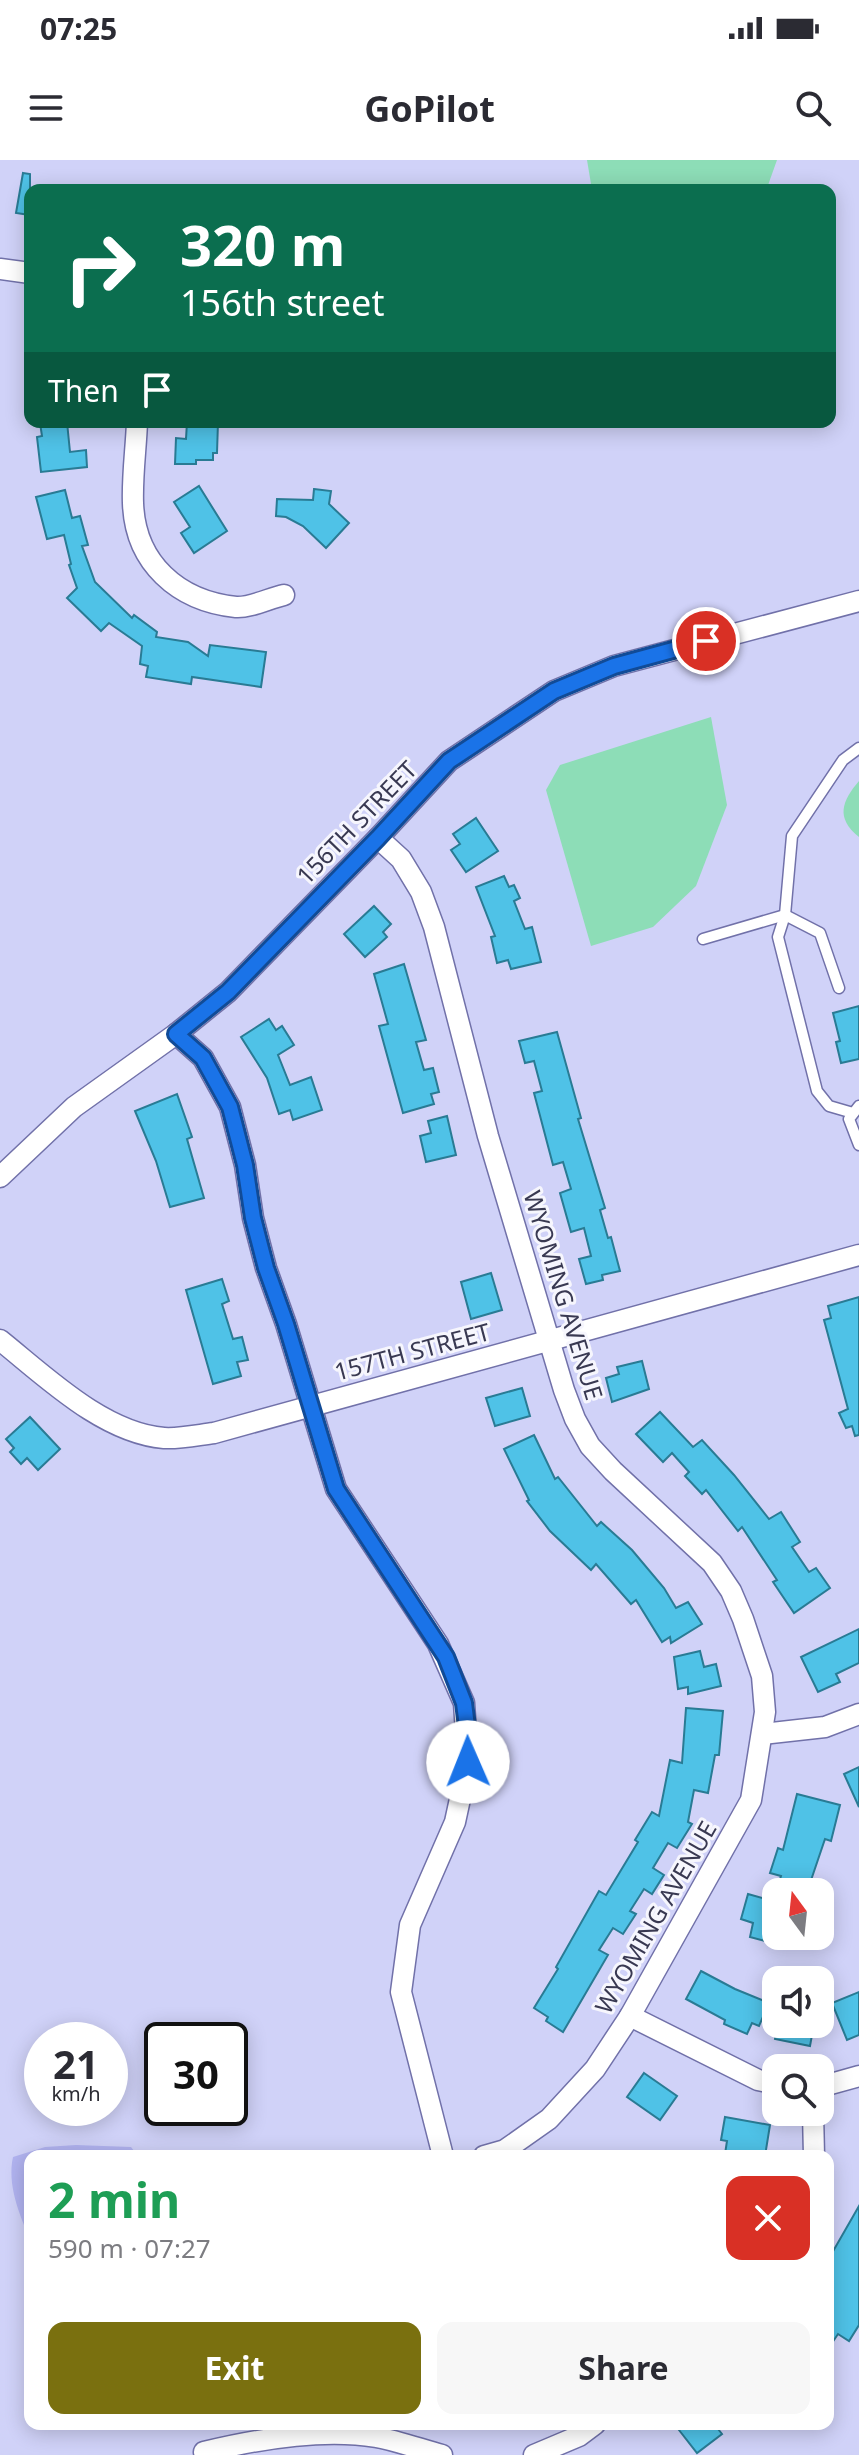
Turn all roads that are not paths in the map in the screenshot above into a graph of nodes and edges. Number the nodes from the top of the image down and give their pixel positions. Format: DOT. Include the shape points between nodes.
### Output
graph roads {
  1 [pos="0,269"];
  2 [pos="24,272"];
  3 [pos="137,428"];
  4 [pos="284,595"];
  5 [pos="859,601"];
  6 [pos="859,748"];
  7 [pos="378,838"];
  8 [pos="785,915"];
  9 [pos="703,939"];
  10 [pos="839,988"];
  11 [pos="176,1034"];
  12 [pos="856,1110"];
  13 [pos="859,1145"];
  14 [pos="0,1177"];
  15 [pos="859,1255"];
  16 [pos="0,1340"];
  17 [pos="550,1341"];
  18 [pos="309,1405"];
  19 [pos="859,1714"];
  20 [pos="762,1734"];
  21 [pos="630,2016"];
  22 [pos="859,2076"];
  23 [pos="762,2081"];
  24 [pos="834,2083"];
  25 [pos="813,2126"];
  26 [pos="441,2150"];
  27 [pos="505,2150"];
  28 [pos="814,2150"];
  29 [pos="376,2430"];
  30 [pos="587,2430"];
  31 [pos="204,2452"];
  32 [pos="442,2455"];
  33 [pos="534,2455"];
  1 -- 2 [label="street"];
  3 -- 4 [label="street" via="133,504 140,542 160,574 186,594 238,607"];
  5 -- 7 [label="street, 156TH STREET" via="614,666 554,691 449,761"];
  6 -- 8 [label="lane" via="843,760 792,836"];
  7 -- 11 [label="street, 156TH STREET" via="228,992"];
  7 -- 17 [label="street, WYOMING AVENUE" via="401,859 434,927 488,1136"];
  8 -- 9 [label="lane"];
  8 -- 10 [label="lane" via="820,933"];
  8 -- 12 [label="lane" via="778,945 817,1091 829,1106"];
  11 -- 14 [label="street, 156TH STREET" via="74,1107"];
  11 -- 18 [label="street" via="203,1058 230,1107 266,1268"];
  12 -- 13 [label="lane" via="849,1119"];
  15 -- 17 [label="street, 157TH STREET"];
  16 -- 18 [label="street, 157TH STREET" via="86,1409 163,1438 214,1433"];
  17 -- 18 [label="street, 157TH STREET"];
  17 -- 20 [label="street, WYOMING AVENUE" via="575,1419 590,1446 712,1563 731,1591 762,1676"];
  18 -- 26 [label="street" via="336,1489 446,1657 464,1703 468,1762 455,1822 410,1925 401,1992"];
  19 -- 20 [label="street" via="825,1727"];
  20 -- 21 [label="street, WYOMING AVENUE" via="751,1800"];
  21 -- 23 [label="street"];
  21 -- 27 [label="street, WYOMING AVENUE" via="595,2069 549,2119"];
  22 -- 24 [label="street"];
  25 -- 28 [label="street"];
  29 -- 31 [label="street" via="253,2440"];
  29 -- 32 [label="street"];
  30 -- 33 [label="street"];
}
